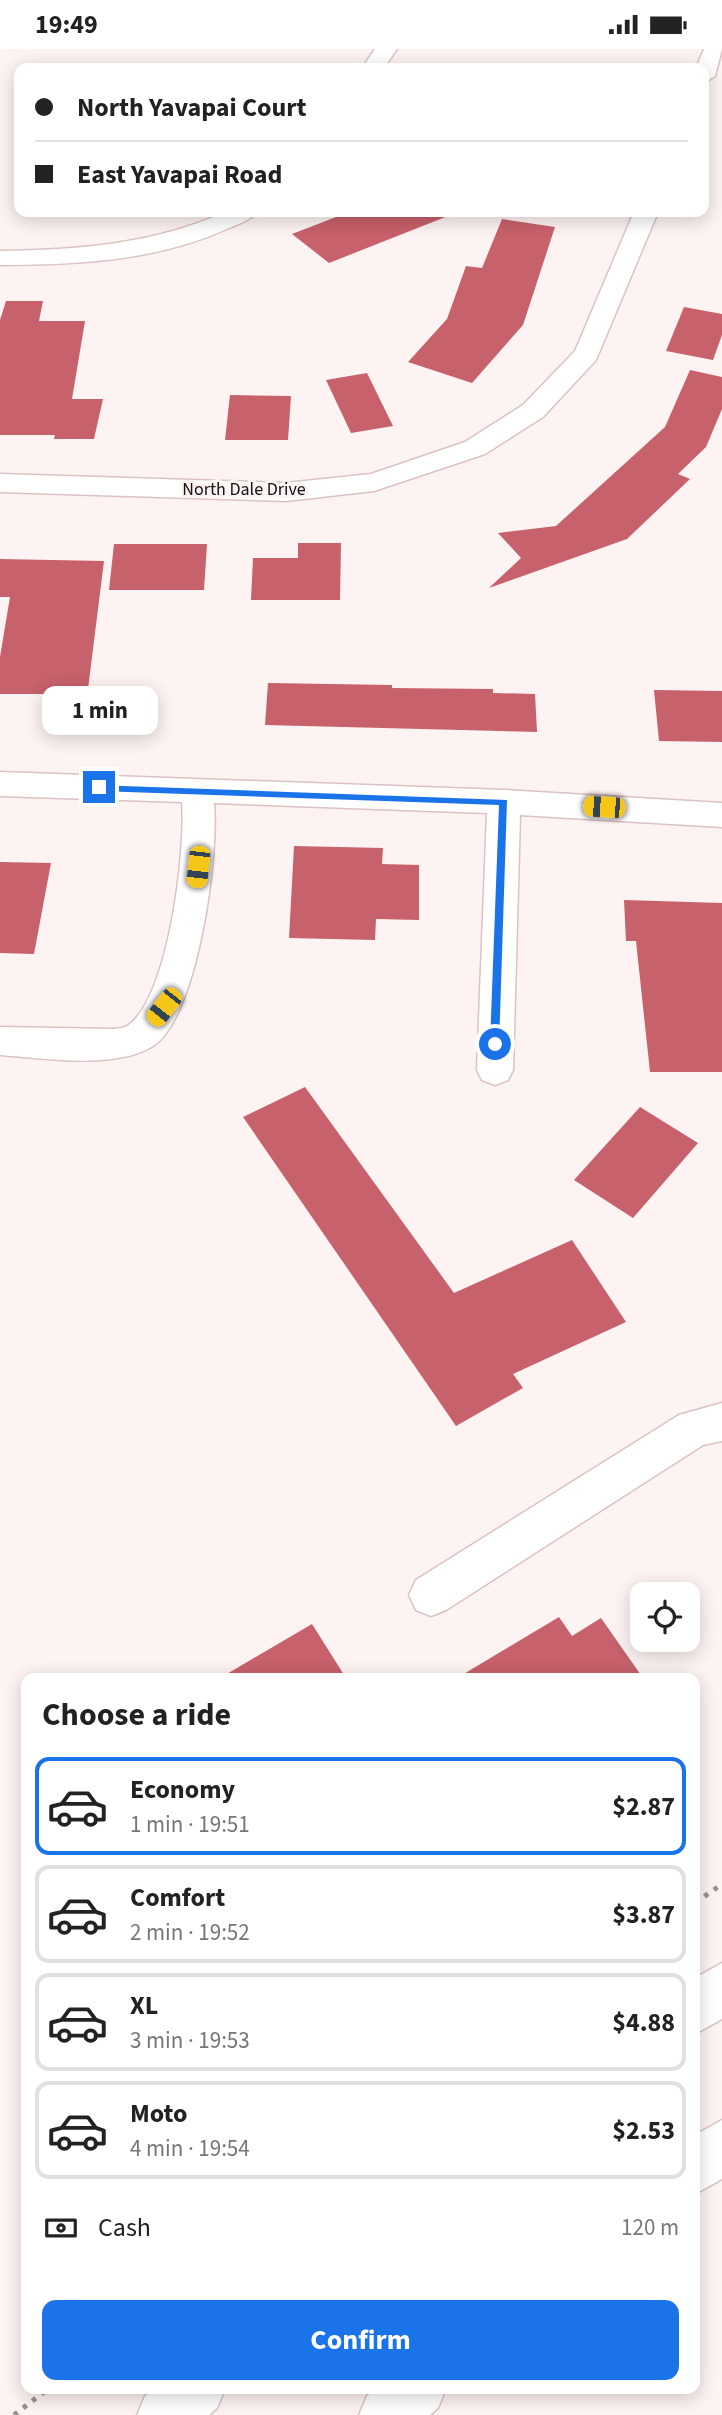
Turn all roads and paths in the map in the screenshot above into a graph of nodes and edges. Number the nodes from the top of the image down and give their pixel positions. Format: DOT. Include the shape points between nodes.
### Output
graph roads {
  1 [pos="234,217"];
  2 [pos="644,217"];
  3 [pos="0,258"];
  4 [pos="0,483"];
  5 [pos="0,783"];
  6 [pos="197,791"];
  7 [pos="504,802"];
  8 [pos="722,814"];
  9 [pos="0,1041"];
  10 [pos="495,1070"];
  11 [pos="722,1422"];
  12 [pos="430,1595"];
  13 [pos="722,1884"];
  14 [pos="700,1899"];
  15 [pos="722,1988"];
  16 [pos="700,2005"];
  17 [pos="722,2146"];
  18 [pos="700,2164"];
  19 [pos="41,2394"];
  20 [pos="191,2394"];
  21 [pos="413,2394"];
  22 [pos="14,2415"];
  23 [pos="164,2415"];
  24 [pos="386,2415"];
  1 -- 3 [label="street" via="211,229 137,249"];
  2 -- 4 [label="street, North Dale Drive" via="587,354 533,411 475,448 374,482 286,492"];
  5 -- 6 [label="street"];
  6 -- 7 [label="street"];
  6 -- 9 [label="street" via="200,843 195,890 164,1007 142,1035 102,1045"];
  7 -- 8 [label="street"];
  7 -- 10 [label="street"];
  11 -- 12 [label="street" via="694,1428"];
  13 -- 14 [label="path"];
  15 -- 16 [label="street"];
  17 -- 18 [label="street"];
  19 -- 22 [label="path"];
  20 -- 23 [label="street"];
  21 -- 24 [label="street"];
}
